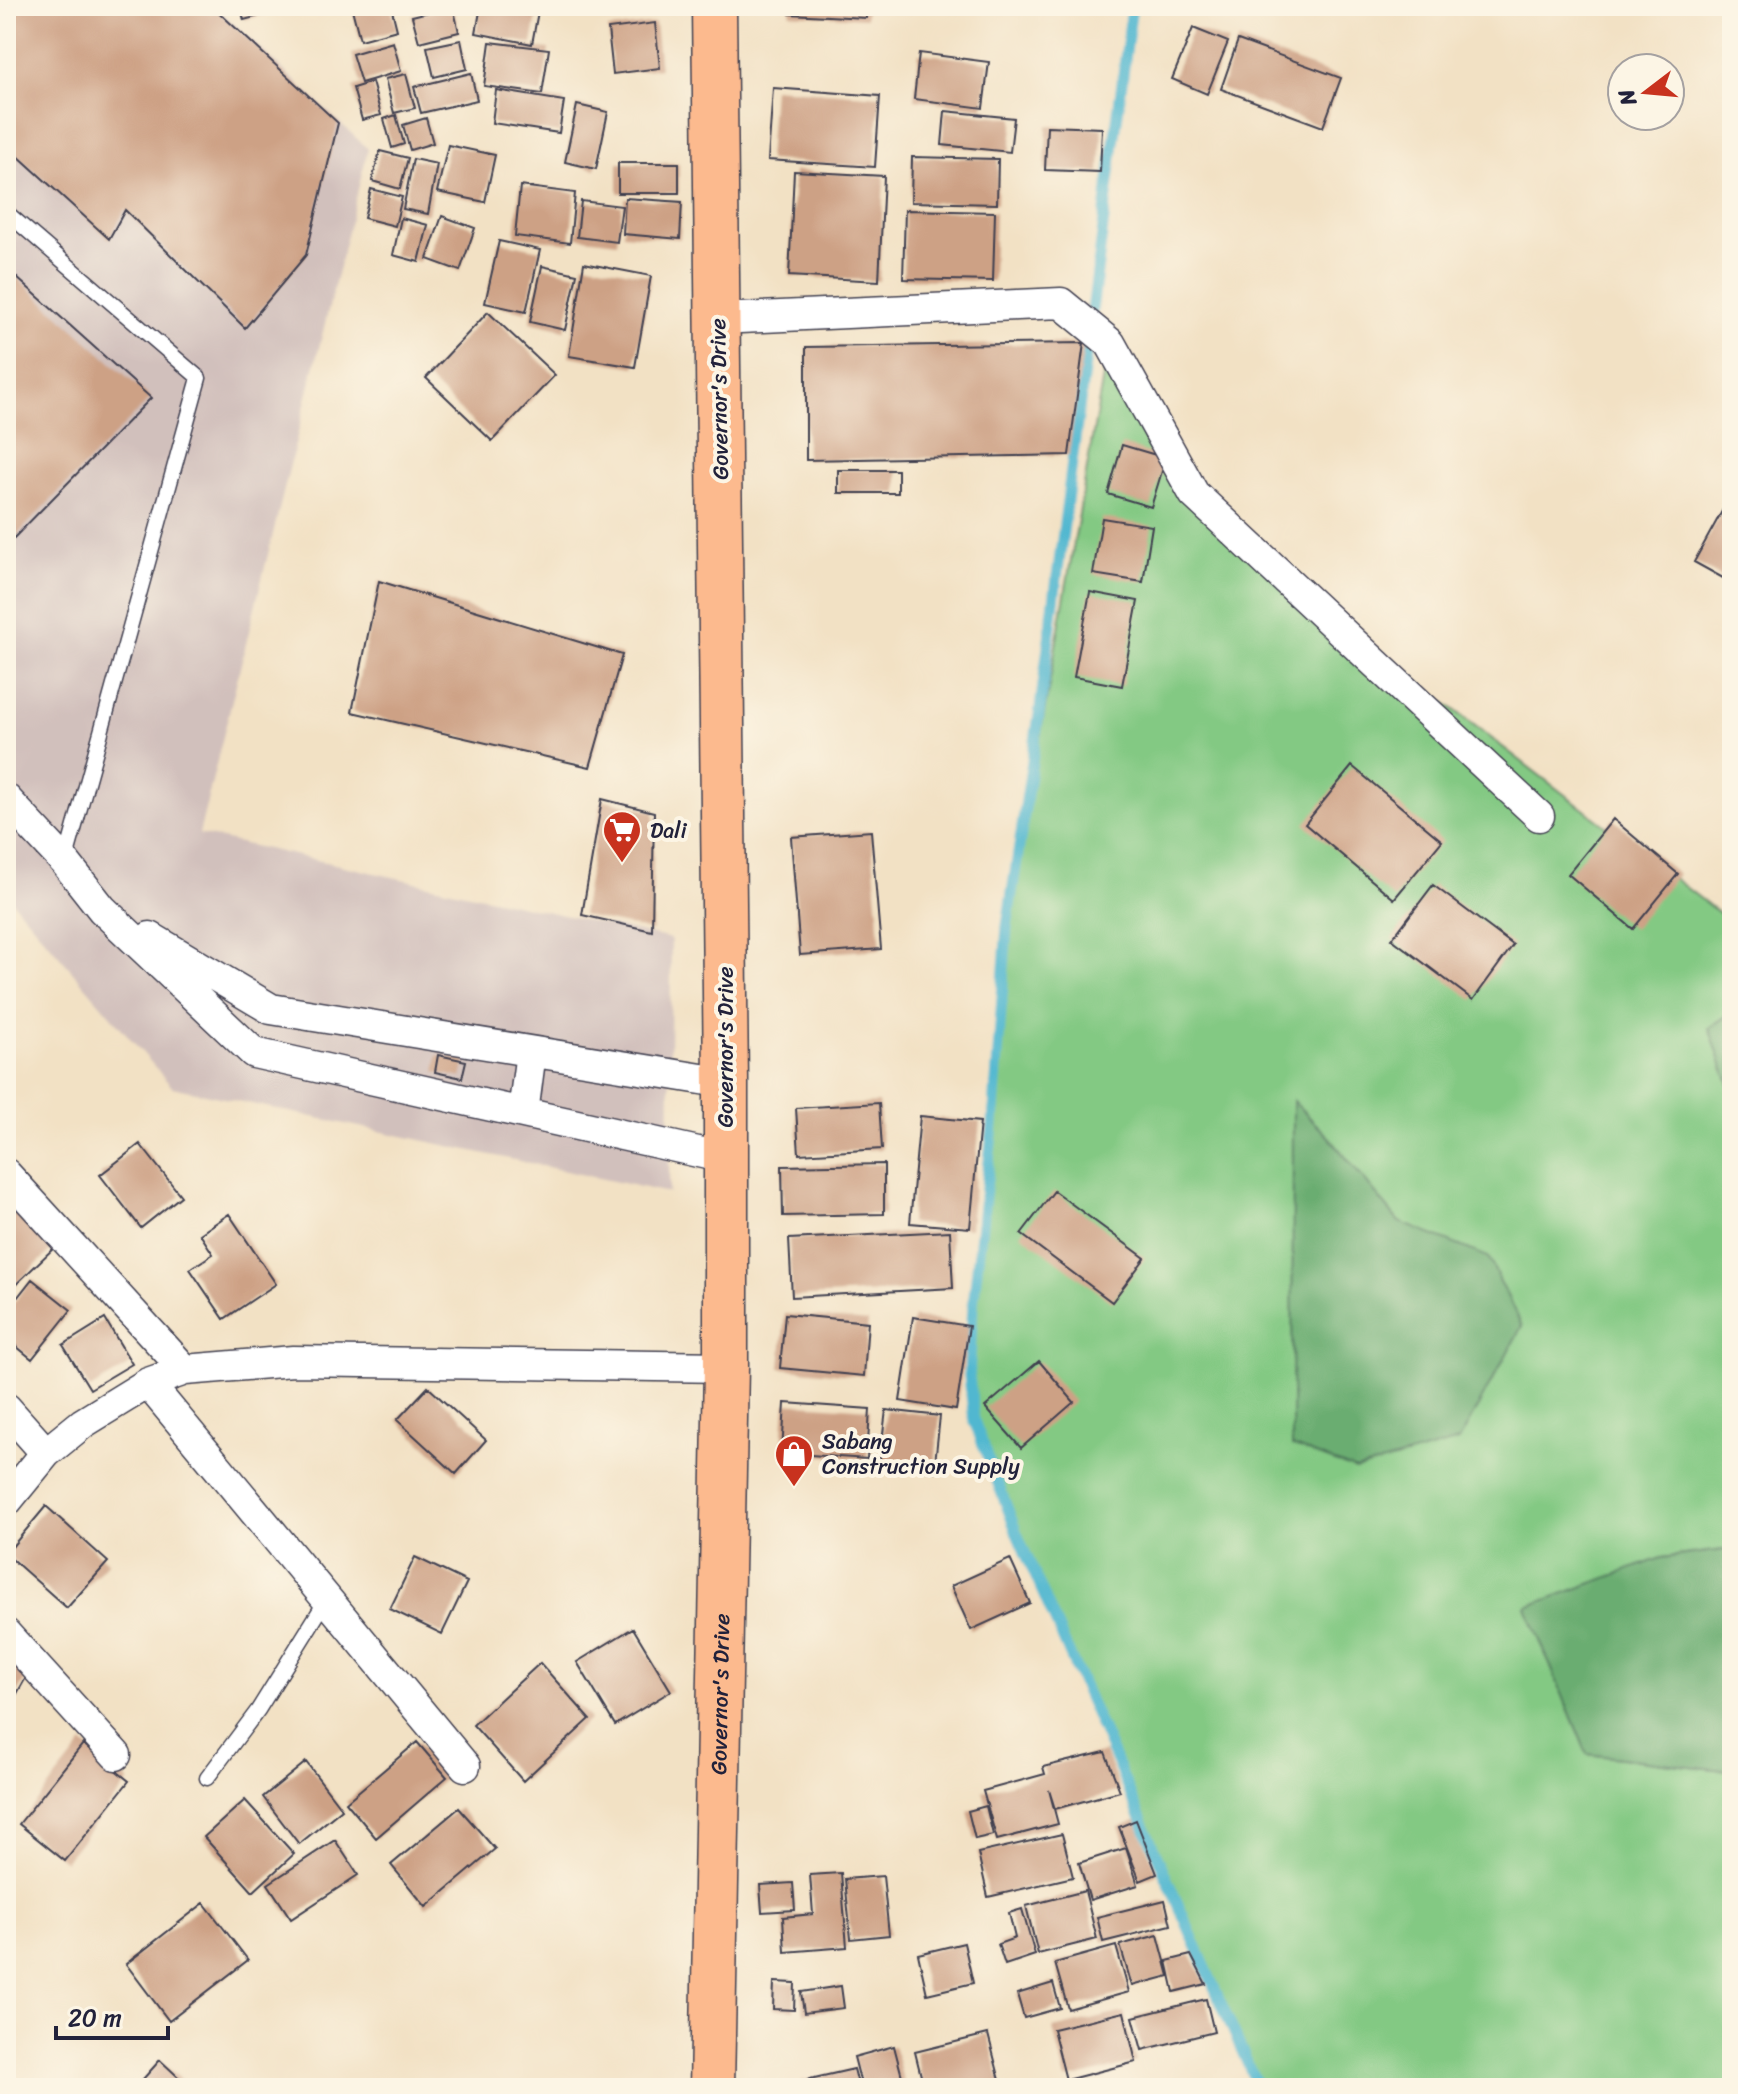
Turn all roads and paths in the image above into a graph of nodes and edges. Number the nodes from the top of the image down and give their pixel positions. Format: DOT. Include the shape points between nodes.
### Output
graph roads {
  1 [pos="714,6"];
  2 [pos="6,212"];
  3 [pos="718,319"];
  4 [pos="6,799"];
  5 [pos="1539,816"];
  6 [pos="65,862"];
  7 [pos="102,909"];
  8 [pos="531,1052"];
  9 [pos="726,1083"];
  10 [pos="523,1113"];
  11 [pos="725,1158"];
  12 [pos="6,1174"];
  13 [pos="726,1367"];
  14 [pos="185,1370"];
  15 [pos="148,1383"];
  16 [pos="6,1408"];
  17 [pos="46,1453"];
  18 [pos="6,1502"];
  19 [pos="327,1599"];
  20 [pos="6,1634"];
  21 [pos="116,1755"];
  22 [pos="465,1766"];
  23 [pos="207,1778"];
  24 [pos="712,2088"];
  1 -- 3 [label="main road, Governor's Drive"];
  2 -- 6 [label="lane" via="199,378"];
  3 -- 5 [label="street" via="1061,303 1110,343 1194,494"];
  3 -- 9 [label="main road, Governor's Drive"];
  4 -- 6 [label="street"];
  6 -- 7 [label="street"];
  7 -- 8 [label="street" via="271,1009"];
  7 -- 10 [label="street" via="254,1053"];
  8 -- 9 [label="street"];
  8 -- 10 [label="street"];
  9 -- 11 [label="main road, Governor's Drive"];
  10 -- 11 [label="street"];
  11 -- 13 [label="main road, Governor's Drive"];
  12 -- 14 [label="street"];
  13 -- 14 [label="street" via="293,1361"];
  13 -- 24 [label="main road, Governor's Drive"];
  14 -- 15 [label="street"];
  15 -- 17 [label="street"];
  15 -- 19 [label="street"];
  16 -- 17 [label="street"];
  17 -- 18 [label="street"];
  19 -- 22 [label="street"];
  19 -- 23 [label="lane" via="258,1710"];
  20 -- 21 [label="street"];
}
